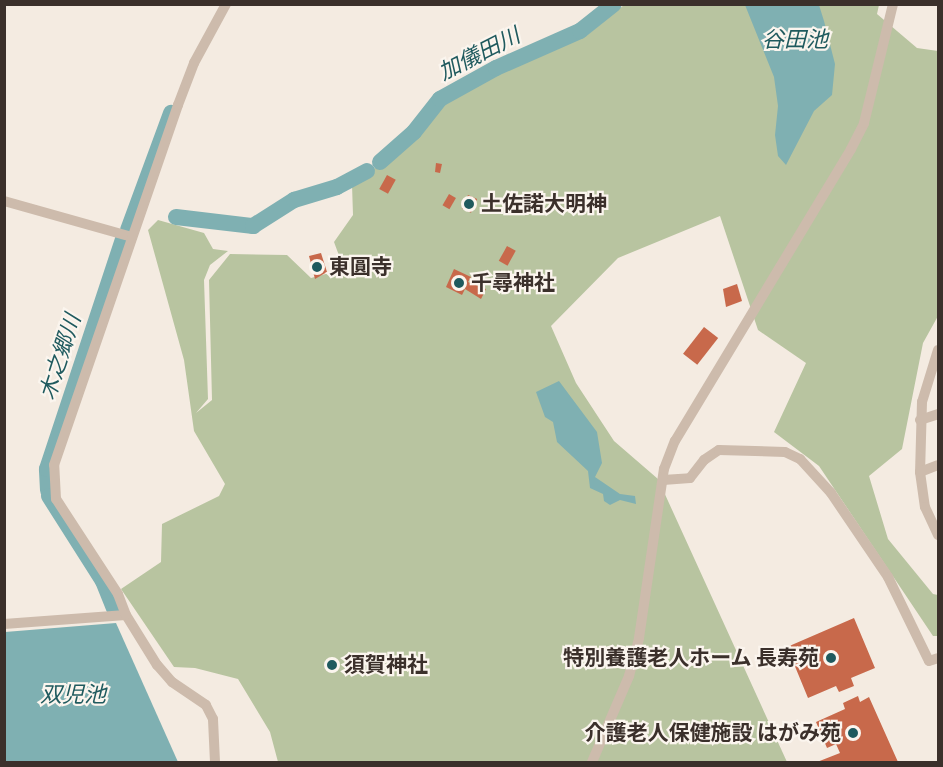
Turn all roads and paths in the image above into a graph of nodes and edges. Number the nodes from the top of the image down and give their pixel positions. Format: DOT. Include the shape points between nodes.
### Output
graph roads {
  1 [pos="226,4"];
  2 [pos="893,4"];
  3 [pos="4,201"];
  4 [pos="132,237"];
  5 [pos="939,350"];
  6 [pos="939,414"];
  7 [pos="920,420"];
  8 [pos="939,465"];
  9 [pos="920,472"];
  10 [pos="663,480"];
  11 [pos="934,516"];
  12 [pos="939,535"];
  13 [pos="126,615"];
  14 [pos="4,624"];
  15 [pos="939,658"];
  16 [pos="215,762"];
  17 [pos="592,762"];
  1 -- 4 [label="street" via="194,63"];
  2 -- 10 [label="street" via="864,123 686,420"];
  3 -- 4 [label="street"];
  4 -- 13 [label="street" via="54,465 56,499 118,594"];
  5 -- 7 [label="street"];
  6 -- 7 [label="street"];
  7 -- 9 [label="street"];
  8 -- 9 [label="street"];
  9 -- 11 [label="street"];
  10 -- 15 [label="street" via="690,478 704,460 719,450 784,452 800,459 831,493 888,577 929,662"];
  10 -- 17 [label="street" via="639,638 629,676"];
  11 -- 12 [label="street"];
  13 -- 14 [label="street"];
  13 -- 16 [label="street" via="172,682 206,705 213,719"];
}
